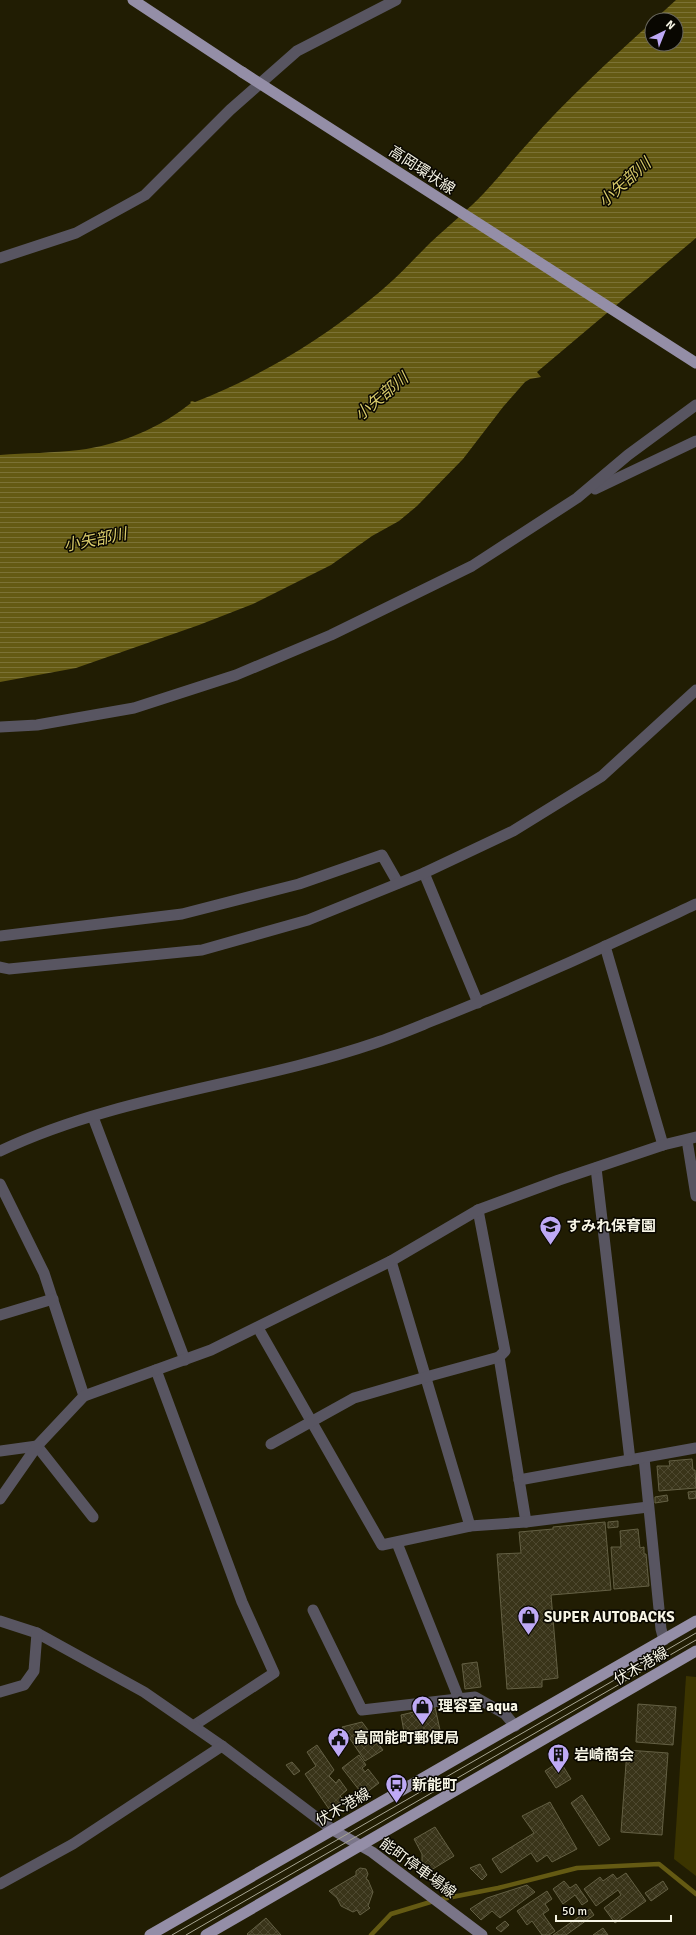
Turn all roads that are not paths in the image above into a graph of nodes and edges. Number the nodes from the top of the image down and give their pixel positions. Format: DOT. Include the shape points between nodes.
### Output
graph roads {
  1 [pos="133,0"];
  2 [pos="396,0"];
  3 [pos="0,258"];
  4 [pos="696,363"];
  5 [pos="696,404"];
  6 [pos="696,441"];
  7 [pos="577,498"];
  8 [pos="696,690"];
  9 [pos="0,726"];
  10 [pos="424,873"];
  11 [pos="398,883"];
  12 [pos="696,904"];
  13 [pos="0,936"];
  14 [pos="605,946"];
  15 [pos="0,967"];
  16 [pos="478,1003"];
  17 [pos="93,1117"];
  18 [pos="692,1138"];
  19 [pos="663,1146"];
  20 [pos="0,1151"];
  21 [pos="596,1168"];
  22 [pos="0,1184"];
  23 [pos="696,1196"];
  24 [pos="478,1210"];
  25 [pos="391,1262"];
  26 [pos="53,1299"];
  27 [pos="0,1315"];
  28 [pos="258,1328"];
  29 [pos="499,1358"];
  30 [pos="185,1360"];
  31 [pos="156,1370"];
  32 [pos="426,1376"];
  33 [pos="84,1396"];
  34 [pos="310,1421"];
  35 [pos="271,1444"];
  36 [pos="37,1446"];
  37 [pos="696,1448"];
  38 [pos="0,1451"];
  39 [pos="644,1458"];
  40 [pos="630,1460"];
  41 [pos="519,1480"];
  42 [pos="0,1500"];
  43 [pos="648,1507"];
  44 [pos="93,1517"];
  45 [pos="526,1522"];
  46 [pos="470,1526"];
  47 [pos="397,1543"];
  48 [pos="313,1610"];
  49 [pos="0,1620"];
  50 [pos="696,1621"];
  51 [pos="38,1633"];
  52 [pos="664,1640"];
  53 [pos="696,1651"];
  54 [pos="0,1692"];
  55 [pos="459,1699"];
  56 [pos="193,1726"];
  57 [pos="515,1726"];
  58 [pos="222,1746"];
  59 [pos="334,1830"];
  60 [pos="361,1846"];
  61 [pos="1,1880"];
  62 [pos="150,1935"];
  63 [pos="206,1935"];
  64 [pos="482,1935"];
  1 -- 4 [label="main road, 高岡環状線, bridge"];
  2 -- 3 [label="street" via="297,51 230,110 145,195 76,232"];
  5 -- 7 [label="street" via="628,455"];
  6 -- 7 [label="street"];
  7 -- 9 [label="street" via="472,566 331,635 236,675 134,708 37,725"];
  8 -- 10 [label="street" via="602,776 513,832"];
  10 -- 11 [label="street"];
  10 -- 16 [label="street"];
  11 -- 13 [label="street" via="382,855 299,884 182,914"];
  11 -- 15 [label="street" via="308,920 202,950 9,969"];
  12 -- 14 [label="street"];
  14 -- 16 [label="street"];
  14 -- 19 [label="street"];
  16 -- 17 [label="street" via="375,1043"];
  17 -- 20 [label="street" via="35,1134"];
  17 -- 30 [label="street"];
  18 -- 19 [label="street"];
  18 -- 23 [label="street"];
  19 -- 21 [label="street"];
  21 -- 24 [label="street"];
  21 -- 40 [label="street"];
  22 -- 26 [label="street" via="44,1273"];
  24 -- 25 [label="street"];
  24 -- 29 [label="street" via="505,1351"];
  25 -- 28 [label="street"];
  25 -- 32 [label="street"];
  26 -- 27 [label="street"];
  26 -- 33 [label="street"];
  28 -- 30 [label="street"];
  28 -- 34 [label="street"];
  29 -- 32 [label="street"];
  29 -- 41 [label="street"];
  30 -- 31 [label="street"];
  31 -- 33 [label="street"];
  31 -- 56 [label="street" via="242,1602 274,1673"];
  32 -- 34 [label="street" via="354,1398"];
  32 -- 46 [label="street"];
  33 -- 36 [label="street"];
  34 -- 35 [label="street"];
  34 -- 47 [label="street" via="382,1545"];
  36 -- 38 [label="street"];
  36 -- 42 [label="street"];
  36 -- 44 [label="street"];
  37 -- 39 [label="street"];
  39 -- 40 [label="street"];
  39 -- 43 [label="street"];
  40 -- 41 [label="street"];
  41 -- 45 [label="street"];
  43 -- 45 [label="street"];
  43 -- 52 [label="street"];
  45 -- 46 [label="street"];
  46 -- 47 [label="street"];
  47 -- 55 [label="street"];
  48 -- 55 [label="street" via="362,1710"];
  49 -- 51 [label="street"];
  50 -- 52 [label="main road, 伏木港線"];
  51 -- 54 [label="street" via="34,1672 24,1685"];
  51 -- 56 [label="street" via="144,1692"];
  52 -- 57 [label="main road, 伏木港線"];
  53 -- 60 [label="main road, 伏木港線"];
  55 -- 57 [label="street" via="475,1698 505,1714"];
  56 -- 58 [label="street"];
  57 -- 59 [label="main road, 伏木港線"];
  58 -- 59 [label="street"];
  58 -- 61 [label="street" via="73,1844"];
  59 -- 60 [label="main road, 能町停車場線"];
  59 -- 62 [label="main road, 伏木港線"];
  60 -- 63 [label="main road, 伏木港線"];
  60 -- 64 [label="main road, 能町停車場線"];
}
